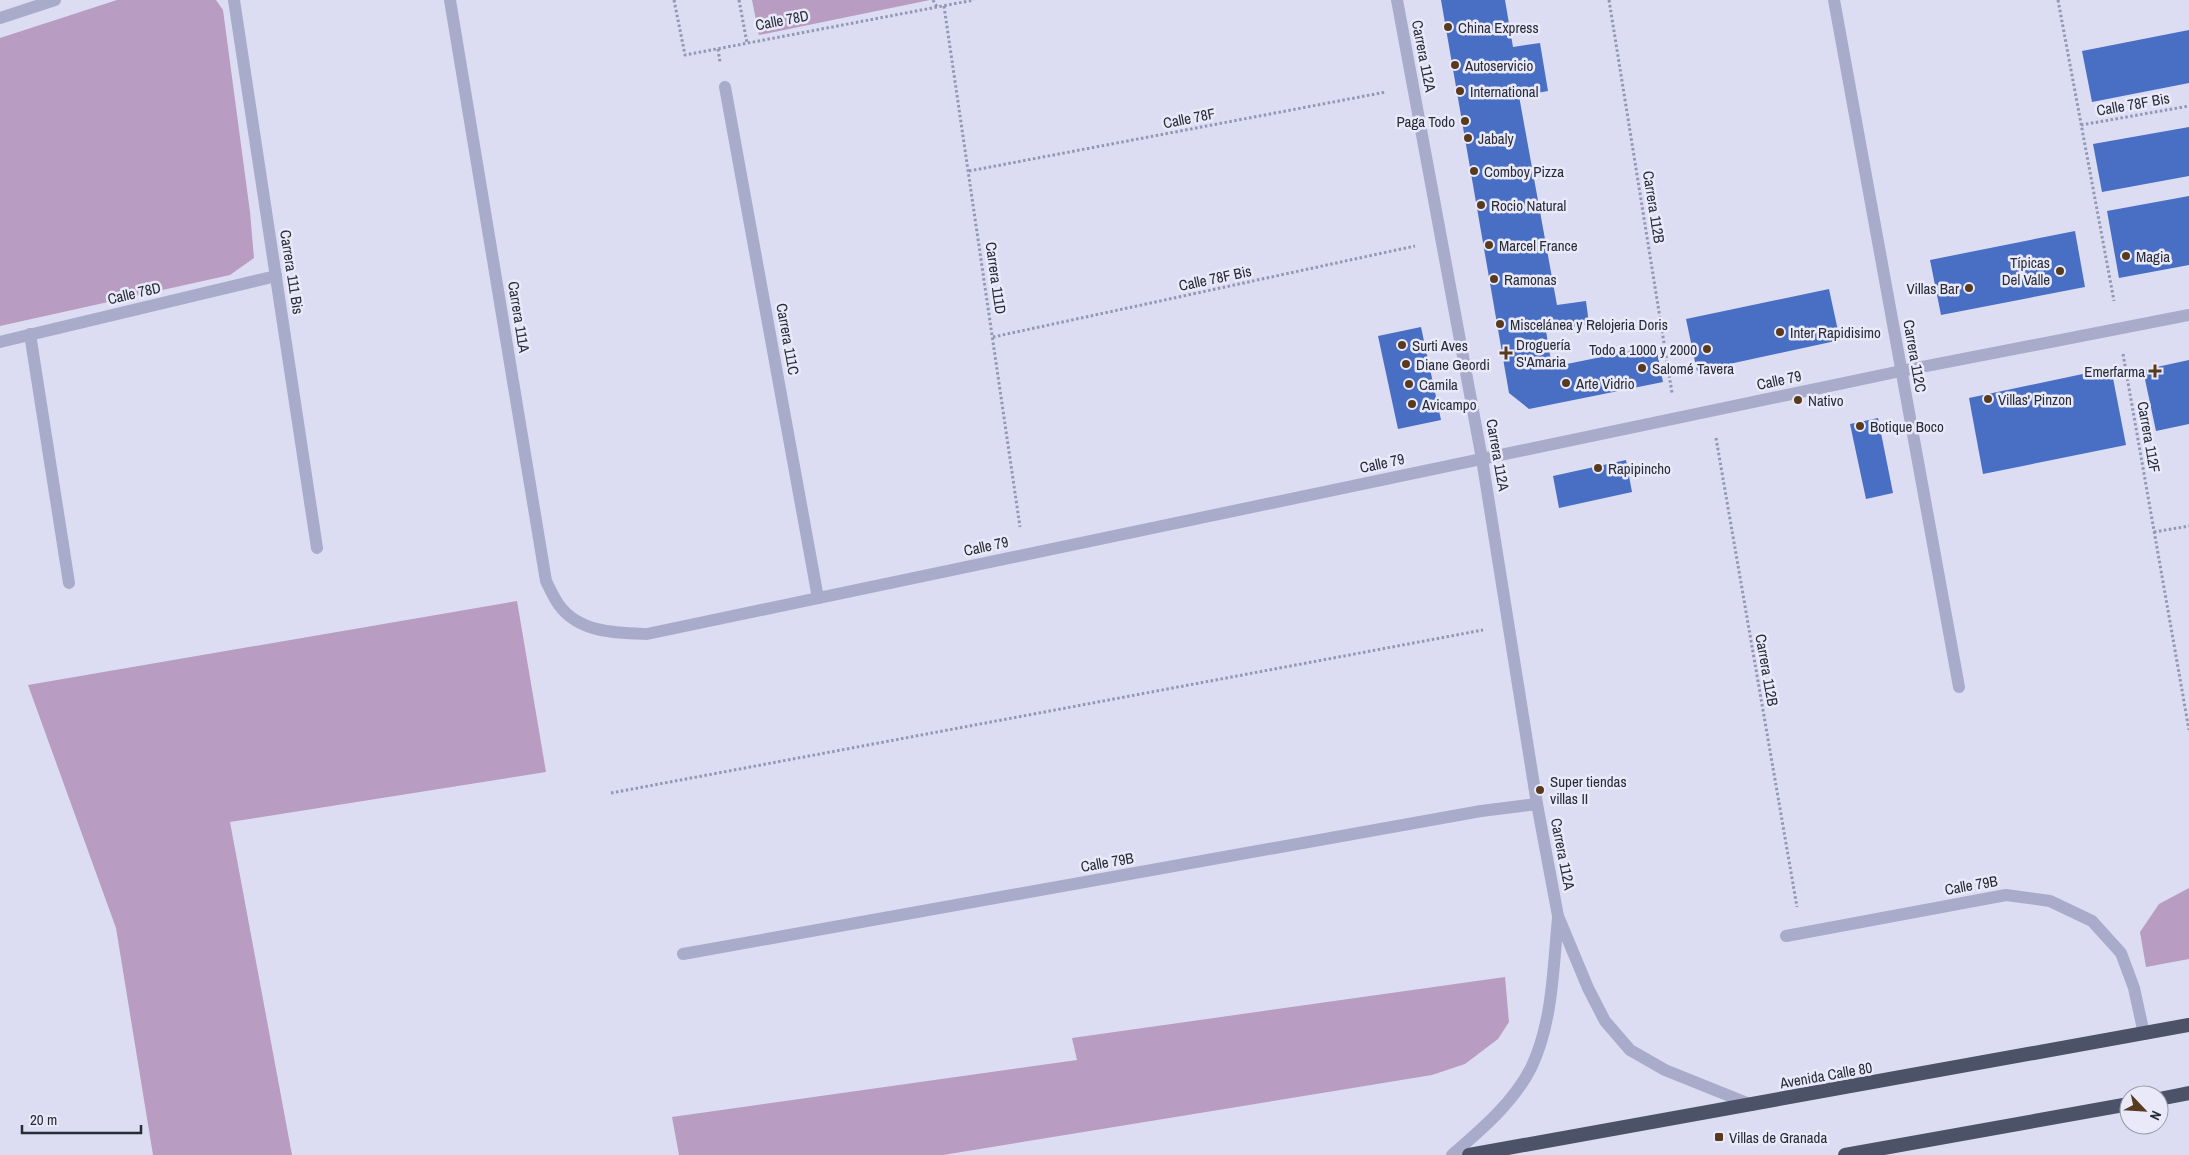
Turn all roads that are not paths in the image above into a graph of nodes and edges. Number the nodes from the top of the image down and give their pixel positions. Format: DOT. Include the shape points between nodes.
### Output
graph roads {
  1 [pos="55,0"];
  2 [pos="234,0"];
  3 [pos="450,0"];
  4 [pos="1397,0"];
  5 [pos="1834,0"];
  6 [pos="0,18"];
  7 [pos="725,87"];
  8 [pos="276,276"];
  9 [pos="2189,315"];
  10 [pos="30,334"];
  11 [pos="0,342"];
  12 [pos="1900,371"];
  13 [pos="1482,459"];
  14 [pos="317,548"];
  15 [pos="70,583"];
  16 [pos="818,598"];
  17 [pos="583,625"];
  18 [pos="1959,688"];
  19 [pos="1537,804"];
  20 [pos="1558,916"];
  21 [pos="1786,936"];
  22 [pos="683,954"];
  23 [pos="2189,1025"];
  24 [pos="2144,1034"];
  25 [pos="2189,1093"];
  26 [pos="2169,1097"];
  27 [pos="1752,1105"];
  28 [pos="2119,1106"];
  29 [pos="1452,1155"];
  30 [pos="1469,1155"];
  31 [pos="1845,1155"];
  1 -- 6 [label="street"];
  2 -- 8 [label="street, Carrera 111 Bis"];
  3 -- 17 [label="street, Carrera 111A" via="546,581 560,607"];
  4 -- 13 [label="street, Carrera 112A"];
  5 -- 12 [label="street, Carrera 112C"];
  7 -- 16 [label="street, Carrera 111C"];
  8 -- 10 [label="street, Calle 78D"];
  8 -- 14 [label="street, Carrera 111 Bis"];
  9 -- 12 [label="street, Calle 79"];
  10 -- 11 [label="street, Calle 78D"];
  10 -- 15 [label="street"];
  12 -- 13 [label="street, Calle 79"];
  12 -- 18 [label="street, Carrera 112C"];
  13 -- 16 [label="street, Calle 79"];
  13 -- 19 [label="street, Carrera 112A"];
  16 -- 17 [label="street, Calle 79" via="647,634 614,633"];
  19 -- 20 [label="street, Carrera 112A"];
  19 -- 22 [label="street, Calle 79B" via="1481,811"];
  20 -- 27 [label="street, Carrera 112A" via="1604,1021 1630,1050 1665,1070"];
  20 -- 29 [label="street, Carrera 112A" via="1551,992 1544,1030 1530,1068 1486,1126"];
  21 -- 24 [label="street, Calle 79B" via="2006,895 2050,901 2092,921 2121,953 2134,988"];
  23 -- 24 [label="highway, Avenida Calle 80"];
  24 -- 27 [label="highway, Avenida Calle 80"];
  25 -- 26 [label="highway"];
  27 -- 30 [label="highway, Avenida Calle 80"];
  28 -- 31 [label="highway"];
}
